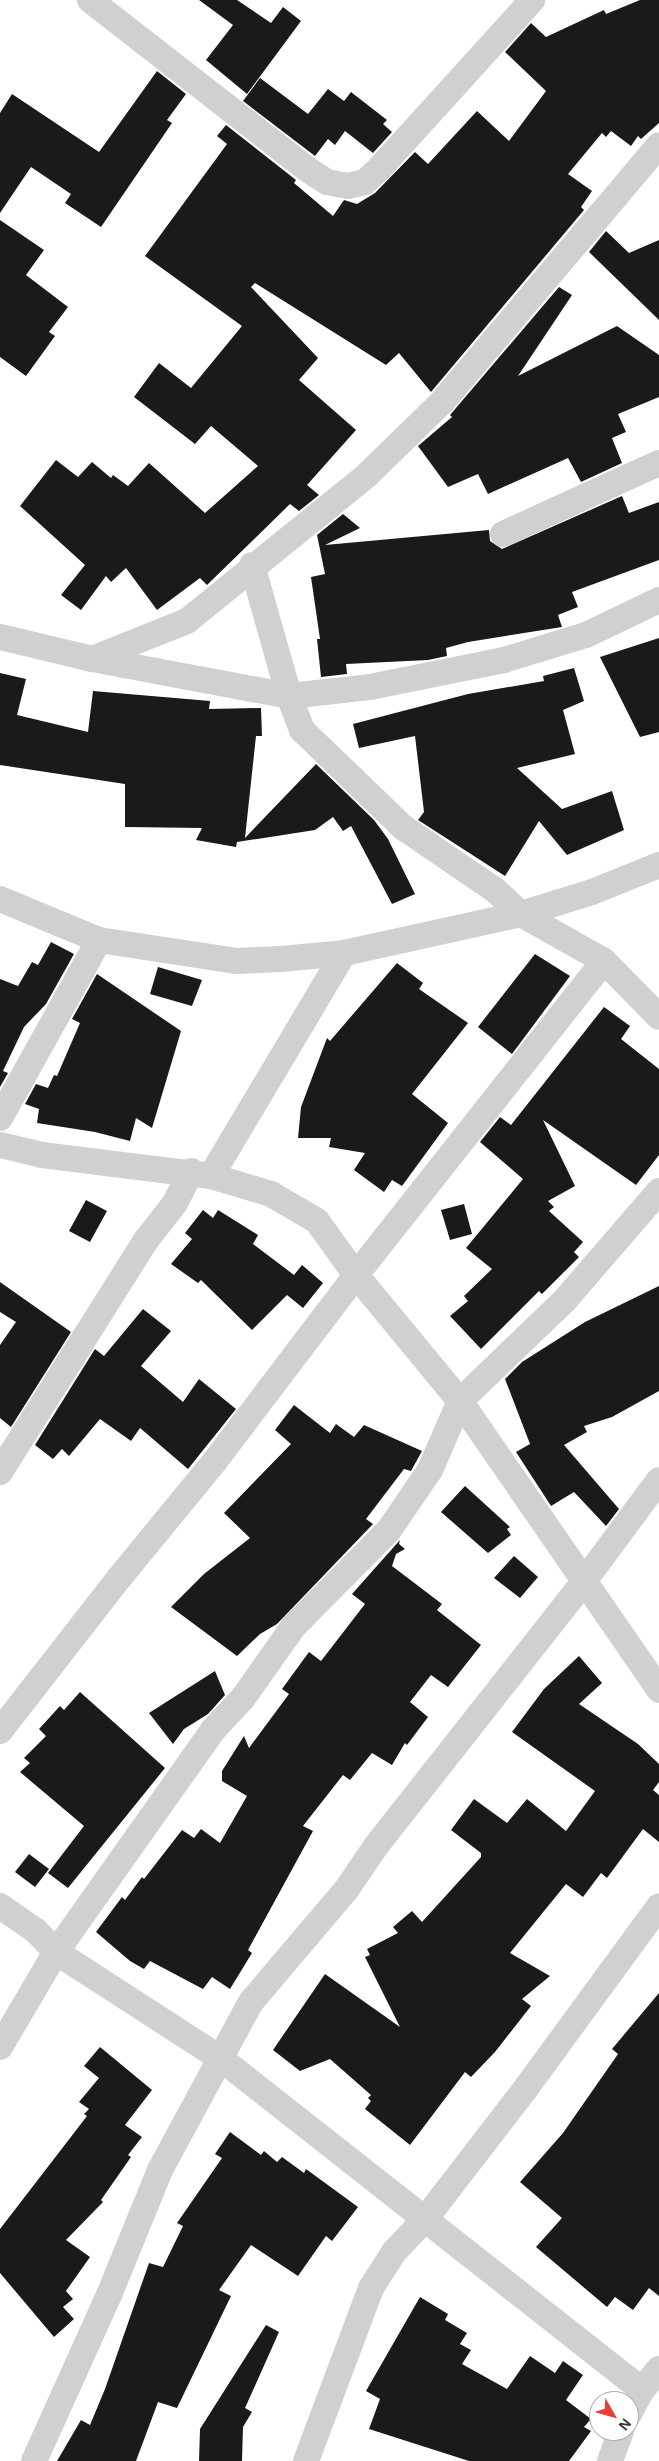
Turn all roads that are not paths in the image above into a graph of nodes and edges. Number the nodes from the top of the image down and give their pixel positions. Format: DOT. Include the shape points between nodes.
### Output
graph roads {
  1 [pos="90,0"];
  2 [pos="532,0"];
  3 [pos="659,145"];
  4 [pos="659,463"];
  5 [pos="502,534"];
  6 [pos="252,565"];
  7 [pos="659,600"];
  8 [pos="0,637"];
  9 [pos="92,659"];
  10 [pos="289,696"];
  11 [pos="659,865"];
  12 [pos="0,899"];
  13 [pos="521,914"];
  14 [pos="100,940"];
  15 [pos="344,953"];
  16 [pos="604,961"];
  17 [pos="659,1017"];
  18 [pos="0,1118"];
  19 [pos="0,1145"];
  20 [pos="201,1174"];
  21 [pos="659,1191"];
  22 [pos="356,1275"];
  23 [pos="460,1401"];
  24 [pos="0,1472"];
  25 [pos="659,1480"];
  26 [pos="585,1580"];
  27 [pos="659,1690"];
  28 [pos="0,1731"];
  29 [pos="0,1906"];
  30 [pos="659,1906"];
  31 [pos="56,1952"];
  32 [pos="0,2047"];
  33 [pos="220,2058"];
  34 [pos="426,2218"];
  35 [pos="659,2369"];
  36 [pos="642,2390"];
  37 [pos="639,2396"];
  38 [pos="617,2441"];
  39 [pos="34,2461"];
  40 [pos="306,2461"];
  41 [pos="610,2461"];
  1 -- 2 [label="street" via="307,169 327,182 348,186 365,182 379,169"];
  3 -- 6 [label="street" via="442,402 367,475"];
  4 -- 5 [label="street"];
  6 -- 9 [label="street" via="187,621"];
  6 -- 10 [label="street"];
  7 -- 10 [label="street" via="586,635 504,660 370,687"];
  8 -- 9 [label="street"];
  9 -- 10 [label="street"];
  10 -- 13 [label="street" via="302,730 351,780 404,828 495,890"];
  11 -- 13 [label="street" via="592,892"];
  12 -- 14 [label="street"];
  13 -- 15 [label="street"];
  13 -- 16 [label="street"];
  14 -- 15 [label="street" via="236,961"];
  14 -- 18 [label="street"];
  15 -- 20 [label="street"];
  16 -- 17 [label="street"];
  16 -- 22 [label="street"];
  19 -- 20 [label="street" via="42,1155"];
  20 -- 22 [label="street" via="271,1194 317,1221"];
  20 -- 24 [label="street" via="147,1239"];
  21 -- 23 [label="street" via="565,1300"];
  22 -- 23 [label="street"];
  22 -- 28 [label="street" via="216,1461"];
  23 -- 26 [label="street"];
  23 -- 31 [label="street" via="430,1470 389,1530 292,1627 243,1698 213,1730"];
  25 -- 26 [label="street"];
  26 -- 27 [label="street"];
  26 -- 33 [label="street" via="496,1690 346,1890 251,2002"];
  29 -- 31 [label="street" via="36,1931"];
  30 -- 34 [label="street"];
  31 -- 32 [label="street"];
  31 -- 33 [label="street"];
  33 -- 34 [label="street"];
  33 -- 39 [label="street" via="160,2170 109,2295"];
  34 -- 36 [label="street"];
  34 -- 40 [label="street" via="394,2252 372,2288"];
  35 -- 36 [label="street"];
  36 -- 37 [label="street"];
  38 -- 41 [label="street"];
}
